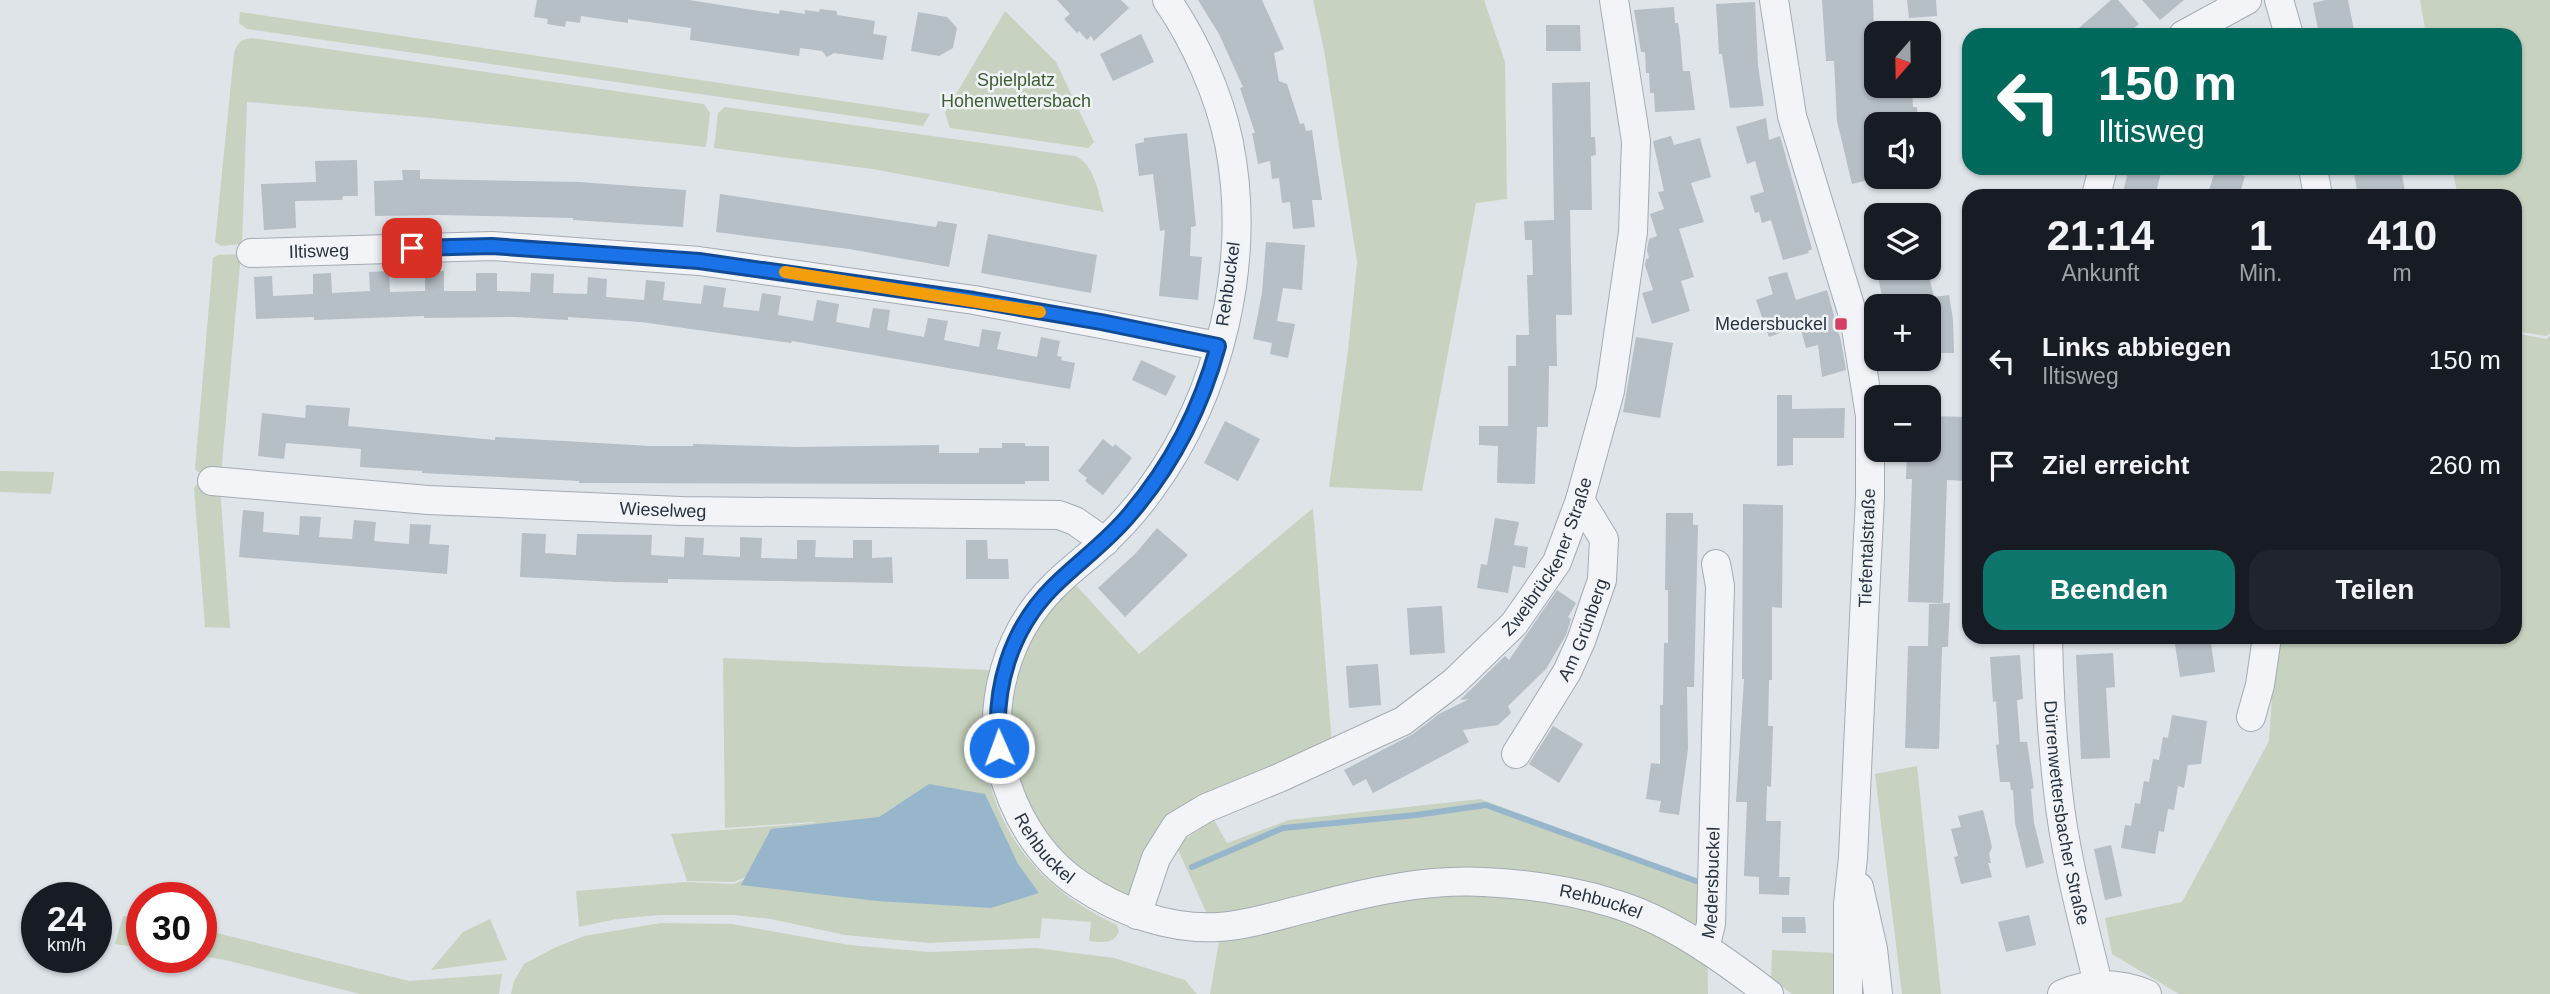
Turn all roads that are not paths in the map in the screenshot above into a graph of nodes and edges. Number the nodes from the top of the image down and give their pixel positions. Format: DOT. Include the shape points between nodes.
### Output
graph roads {
  1 [pos="1167,0"];
  2 [pos="1614,0"];
  3 [pos="1774,0"];
  4 [pos="2247,0"];
  5 [pos="2279,0"];
  6 [pos="2196,28"];
  7 [pos="2287,28"];
  8 [pos="251,253"];
  9 [pos="1218,346"];
  10 [pos="212,481"];
  11 [pos="1580,500"];
  12 [pos="1105,542"];
  13 [pos="1716,564"];
  14 [pos="2048,644"];
  15 [pos="2266,644"];
  16 [pos="2251,717"];
  17 [pos="1516,754"];
  18 [pos="1853,857"];
  19 [pos="1137,915"];
  20 [pos="1705,948"];
  21 [pos="2098,984"];
  22 [pos="1769,994"];
  23 [pos="1848,994"];
  24 [pos="1878,994"];
  25 [pos="2062,994"];
  26 [pos="2147,994"];
  1 -- 9 [label="street, Rehbuckel" via="1216,98 1228,141 1234,253 1230,302"];
  2 -- 11 [label="street, Zweibrückener Straße" via="1636,141 1633,233 1609,391"];
  3 -- 18 [label="street, Tiefentalstraße" via="1792,116 1855,322 1870,416"];
  4 -- 6 [label="street"];
  5 -- 7 [label="street"];
  8 -- 9 [label="street, Iltisweg" via="492,246 699,261 974,300"];
  9 -- 12 [label="street, Rehbuckel" via="1196,411 1171,459"];
  10 -- 12 [label="street, Wieselweg" via="428,500 654,510 1059,515"];
  11 -- 17 [label="street, Am Grünberg" via="1604,539 1602,580 1567,672"];
  11 -- 19 [label="street, Zweibrückener Straße" via="1557,562 1514,624 1464,672 1403,721 1206,808 1176,826 1156,858"];
  12 -- 19 [label="street, Rehbuckel" via="1050,590 1019,632 1006,664 997,729 1007,786 1038,846 1072,880"];
  13 -- 20 [label="street, Medersbuckel" via="1720,586 1712,925"];
  14 -- 21 [label="street, Dürrenwettersbacher Straße" via="2058,793"];
  15 -- 16 [label="street"];
  18 -- 23 [label="street, Tiefentalstraße"];
  18 -- 24 [label="street, Tiefentalstraße"];
  19 -- 20 [label="street, Rehbuckel" via="1191,927 1220,927 1401,888 1479,882 1525,885 1615,903"];
  20 -- 22 [label="street, Rehbuckel"];
  21 -- 25 [label="street"];
  21 -- 26 [label="street"];
}
